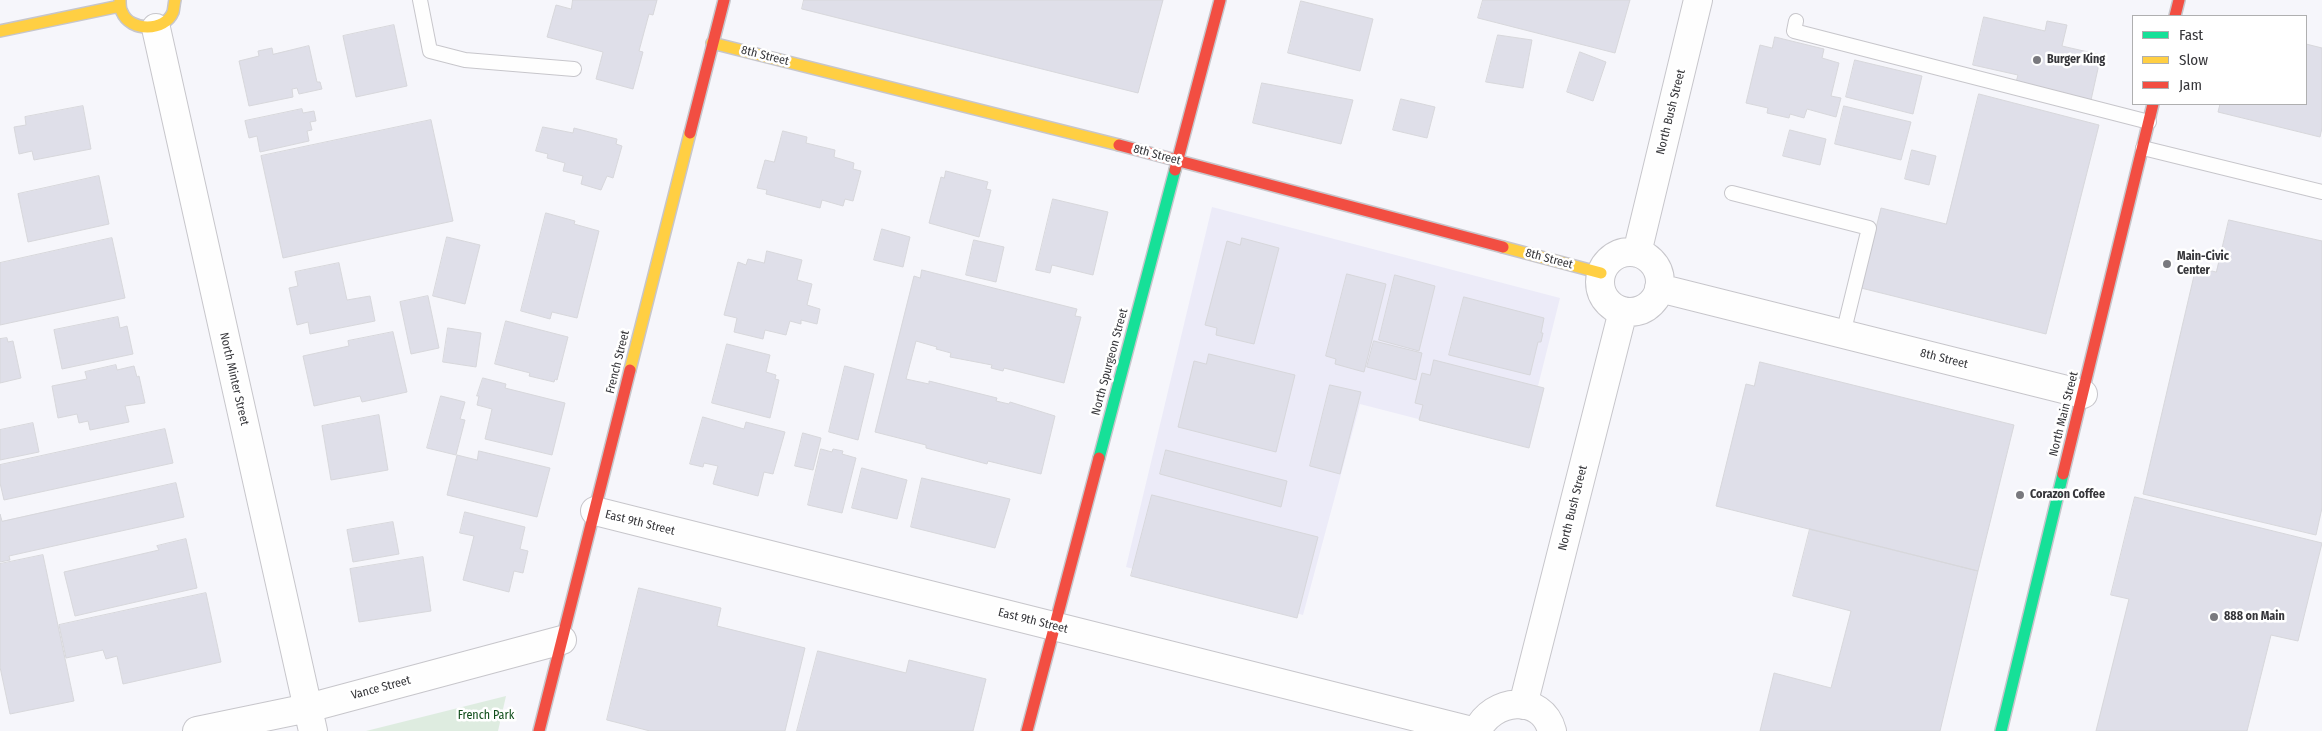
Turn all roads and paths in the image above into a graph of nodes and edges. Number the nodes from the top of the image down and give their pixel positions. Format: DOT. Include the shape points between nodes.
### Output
graph roads {
  1 [pos="175,0"];
  2 [pos="420,0"];
  3 [pos="724,0"];
  4 [pos="1220,0"];
  5 [pos="1698,0"];
  6 [pos="2178,0"];
  7 [pos="120,3"];
  8 [pos="2175,15"];
  9 [pos="1796,21"];
  10 [pos="156,28"];
  11 [pos="0,31"];
  12 [pos="712,42"];
  13 [pos="574,69"];
  14 [pos="2153,105"];
  15 [pos="2149,122"];
  16 [pos="2143,148"];
  17 [pos="1178,160"];
  18 [pos="2322,192"];
  19 [pos="1732,193"];
  20 [pos="1638,253"];
  21 [pos="1601,273"];
  22 [pos="1659,288"];
  23 [pos="1623,311"];
  24 [pos="1844,334"];
  25 [pos="2083,394"];
  26 [pos="595,511"];
  27 [pos="1054,626"];
  28 [pos="562,640"];
  29 [pos="1523,705"];
  30 [pos="310,719"];
  31 [pos="197,731"];
  32 [pos="540,731"];
  33 [pos="1027,731"];
  34 [pos="1472,731"];
  35 [pos="1477,731"];
  36 [pos="1552,731"];
  37 [pos="2001,731"];
  1 -- 10 [label="street" via="172,14"];
  2 -- 13 [label="lane" via="430,51 464,60"];
  3 -- 12 [label="street, French Street"];
  4 -- 17 [label="street, North Spurgeon Street"];
  5 -- 20 [label="street, North Bush Street"];
  6 -- 8 [label="street"];
  7 -- 10 [label="street" via="124,16 133,25 144,29"];
  7 -- 11 [label="street"];
  9 -- 15 [label="lane" via="1794,31"];
  10 -- 30 [label="street, North Minter Street"];
  12 -- 17 [label="street, 8th Street"];
  12 -- 26 [label="street, French Street"];
  14 -- 15 [label="street, North Main Street"];
  15 -- 16 [label="street, North Main Street"];
  16 -- 18 [label="lane"];
  16 -- 25 [label="street, North Main Street"];
  17 -- 21 [label="street, 8th Street"];
  17 -- 27 [label="street, North Spurgeon Street"];
  19 -- 24 [label="lane" via="1869,228"];
  20 -- 21 [label="street" via="1621,253 1612,257"];
  20 -- 22 [label="street" via="1656,266"];
  21 -- 23 [label="street" via="1599,283 1606,301"];
  22 -- 23 [label="street" via="1651,303 1643,309"];
  22 -- 24 [label="street, 8th Street"];
  23 -- 29 [label="street, North Bush Street"];
  24 -- 25 [label="street, 8th Street"];
  25 -- 37 [label="street, North Main Street"];
  26 -- 27 [label="street, East 9th Street"];
  26 -- 28 [label="street, French Street"];
  27 -- 33 [label="street, North Spurgeon Street"];
  27 -- 34 [label="street, East 9th Street"];
  28 -- 30 [label="street, Vance Street"];
  28 -- 32 [label="street, French Street"];
  29 -- 35 [label="street" via="1500,707 1485,717"];
  29 -- 36 [label="street" via="1544,717"];
  30 -- 31 [label="street, Vance Street"];
}
